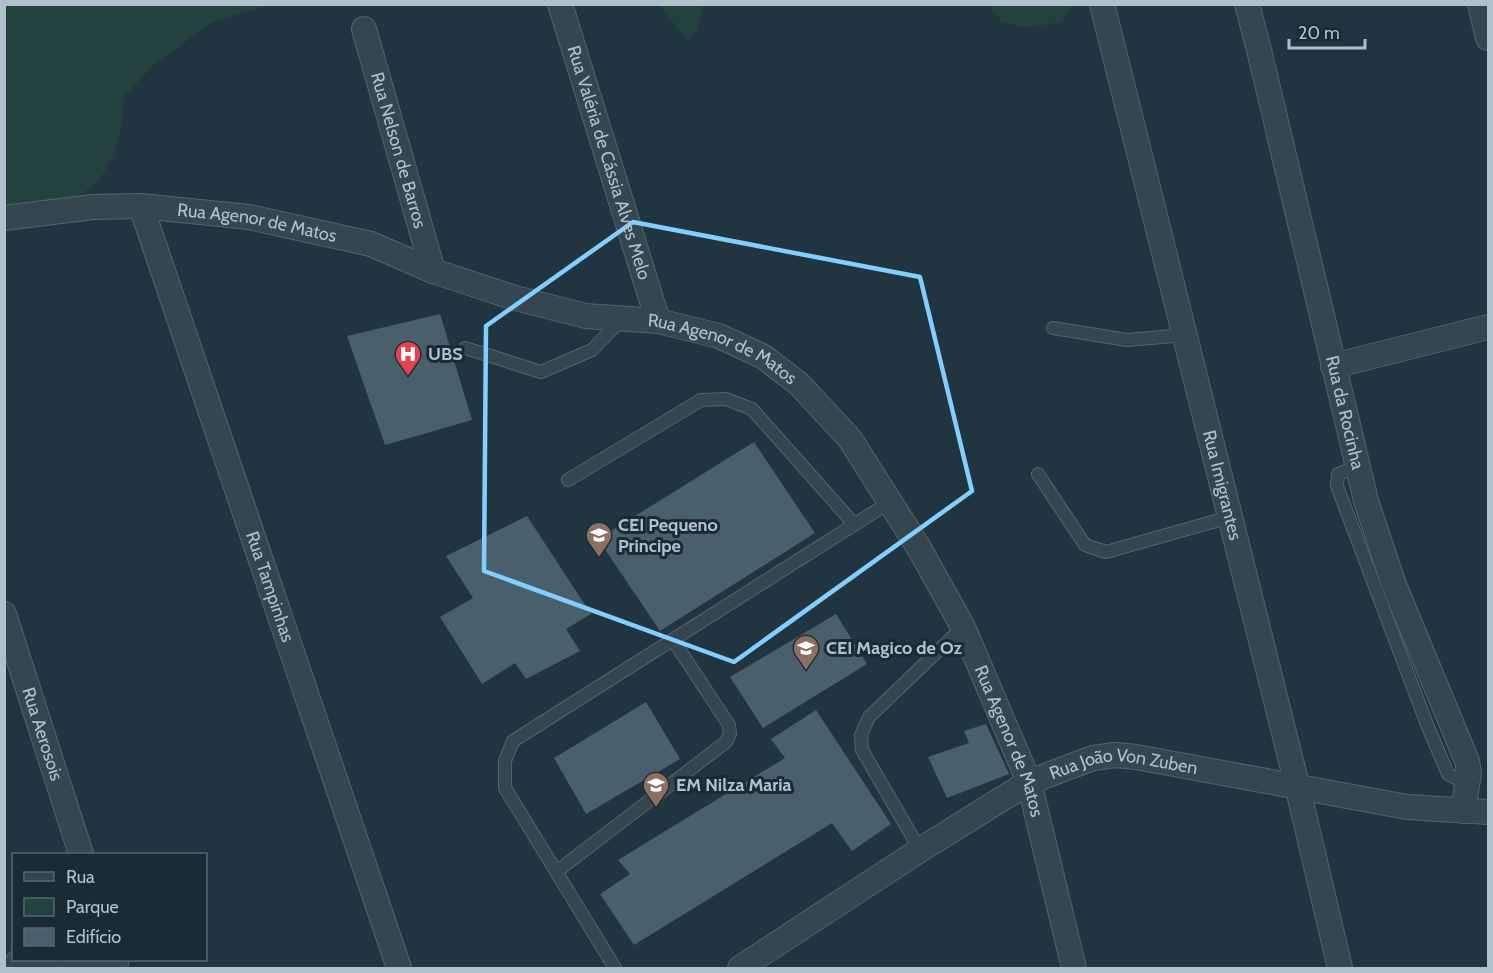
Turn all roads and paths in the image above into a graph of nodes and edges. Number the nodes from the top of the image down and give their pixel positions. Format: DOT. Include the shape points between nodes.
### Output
graph roads {
  1 [pos="560,4"];
  2 [pos="1102,4"];
  3 [pos="1247,4"];
  4 [pos="1480,4"];
  5 [pos="364,29"];
  6 [pos="1488,38"];
  7 [pos="141,206"];
  8 [pos="4,218"];
  9 [pos="433,271"];
  10 [pos="622,319"];
  11 [pos="658,321"];
  12 [pos="1488,327"];
  13 [pos="1053,328"];
  14 [pos="1185,335"];
  15 [pos="465,348"];
  16 [pos="1333,366"];
  17 [pos="1038,474"];
  18 [pos="568,480"];
  19 [pos="890,502"];
  20 [pos="1230,517"];
  21 [pos="854,524"];
  22 [pos="4,614"];
  23 [pos="963,627"];
  24 [pos="673,640"];
  25 [pos="1029,782"];
  26 [pos="1297,785"];
  27 [pos="1463,811"];
  28 [pos="1488,812"];
  29 [pos="920,850"];
  30 [pos="80,853"];
  31 [pos="556,872"];
  32 [pos="14,963"];
  33 [pos="116,964"];
  34 [pos="72,968"];
  35 [pos="399,969"];
  36 [pos="615,969"];
  37 [pos="740,969"];
  38 [pos="1074,969"];
  39 [pos="1340,969"];
  1 -- 11 [label="street, Rua Valéria de Cássia Alves Melo"];
  2 -- 14 [label="street, Rua Imigrantes"];
  3 -- 16 [label="street, Rua da Rocinha"];
  4 -- 6 [label="street"];
  5 -- 9 [label="street, Rua Nelson de Barros"];
  7 -- 8 [label="street, Rua Agenor de Matos" via="93,207"];
  7 -- 9 [label="street, Rua Agenor de Matos" via="249,217 370,244"];
  7 -- 35 [label="street, Rua Tampinhas"];
  9 -- 10 [label="street, Rua Agenor de Matos" via="515,298 586,316"];
  10 -- 11 [label="street, Rua Agenor de Matos"];
  10 -- 15 [label="lane" via="592,350 541,372"];
  11 -- 19 [label="street, Rua Agenor de Matos" via="719,336 764,357 799,384 850,439"];
  12 -- 16 [label="street"];
  13 -- 14 [label="lane" via="1127,340"];
  14 -- 20 [label="street, Rua Imigrantes"];
  16 -- 27 [label="street, Rua da Rocinha" via="1366,501 1394,585 1467,761"];
  17 -- 20 [label="lane" via="1085,545 1106,552"];
  18 -- 21 [label="lane" via="701,400 726,399 752,409"];
  19 -- 21 [label="lane"];
  19 -- 23 [label="street, Rua Agenor de Matos"];
  20 -- 26 [label="street, Rua Imigrantes"];
  21 -- 24 [label="lane"];
  22 -- 30 [label="street, Rua Aerosois"];
  23 -- 25 [label="street, Rua Agenor de Matos"];
  23 -- 29 [label="lane" via="868,717 861,735 862,750"];
  24 -- 31 [label="lane" via="729,724 726,742"];
  24 -- 31 [label="lane" via="513,741 505,761 505,788"];
  25 -- 26 [label="street, Rua João Von Zuben" via="1093,758 1115,755"];
  25 -- 29 [label="street, Rua João Von Zuben"];
  25 -- 38 [label="street, Rua Agenor de Matos"];
  26 -- 27 [label="street, Rua João Von Zuben" via="1407,807"];
  26 -- 39 [label="street, Rua Imigrantes"];
  27 -- 28 [label="street, Rua João Von Zuben"];
  29 -- 37 [label="street, Rua João Von Zuben"];
  31 -- 36 [label="lane"];
  32 -- 34 [label="street"];
  33 -- 34 [label="street"];
}
